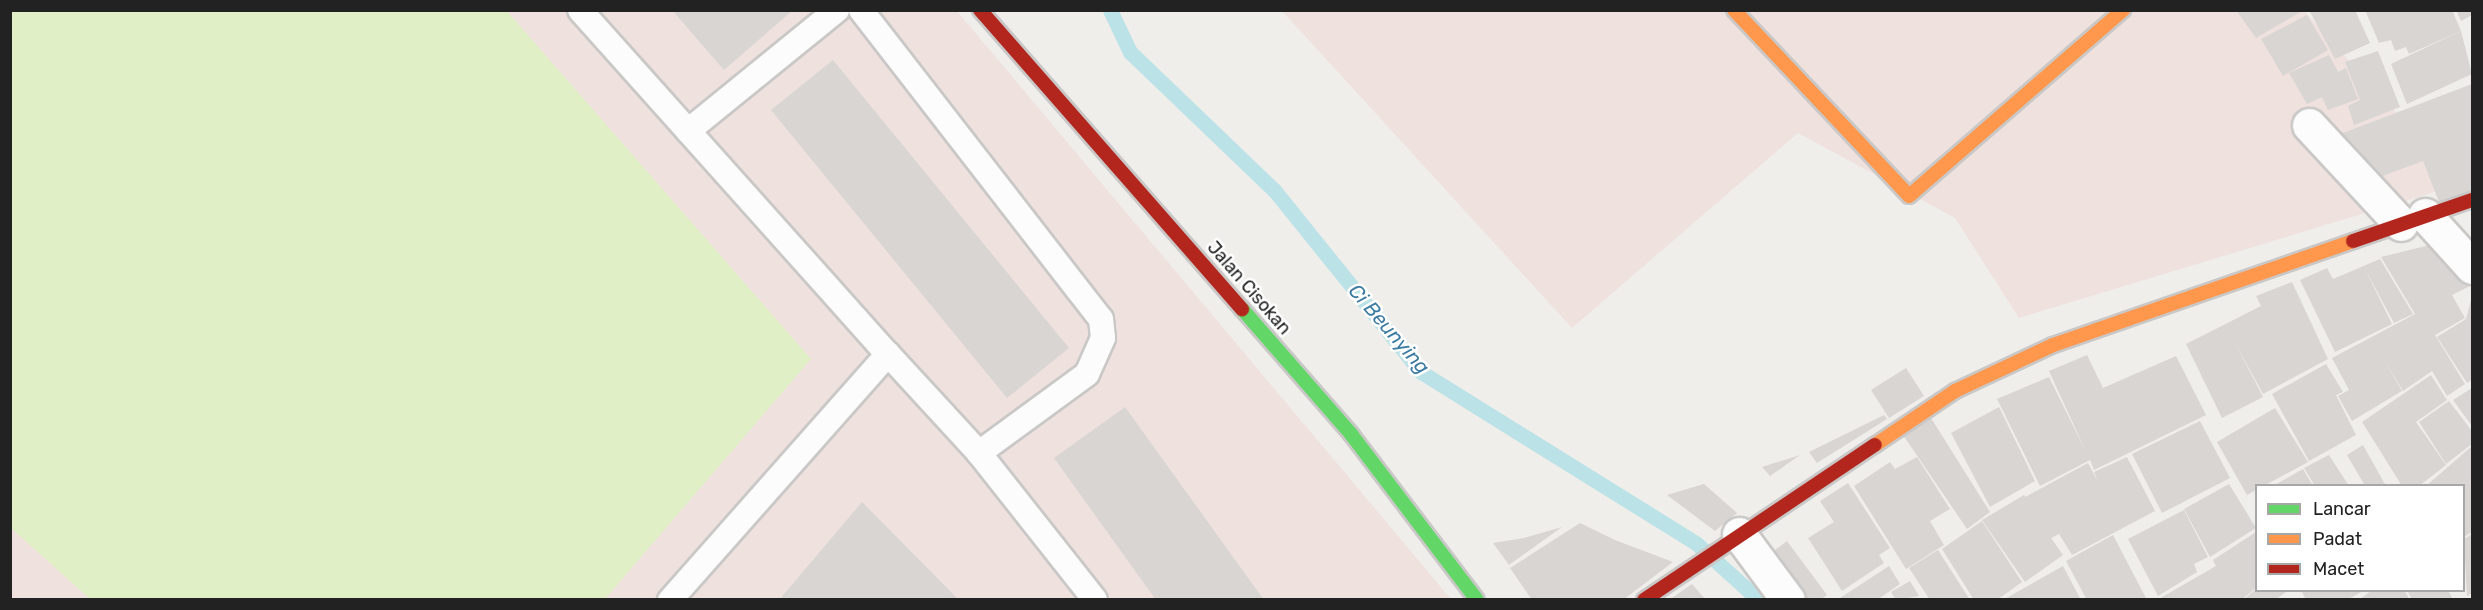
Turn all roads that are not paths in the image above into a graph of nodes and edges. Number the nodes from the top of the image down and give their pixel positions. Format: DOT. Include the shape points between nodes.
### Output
graph roads {
  1 [pos="580,10"];
  2 [pos="837,10"];
  3 [pos="861,10"];
  4 [pos="980,10"];
  5 [pos="1734,10"];
  6 [pos="2123,10"];
  7 [pos="2309,125"];
  8 [pos="688,131"];
  9 [pos="2472,200"];
  10 [pos="2413,220"];
  11 [pos="2472,267"];
  12 [pos="888,354"];
  13 [pos="979,453"];
  14 [pos="1734,537"];
  15 [pos="1648,597"];
  16 [pos="670,600"];
  17 [pos="1095,600"];
  18 [pos="1477,600"];
  19 [pos="1788,600"];
  1 -- 8 [label="lane"];
  2 -- 8 [label="lane"];
  3 -- 13 [label="lane" via="1101,319 1103,338 1087,374"];
  4 -- 18 [label="street, Jalan Cisokan" via="1351,434"];
  5 -- 6 [label="street" via="1909,195 1917,194"];
  7 -- 10 [label="street"];
  8 -- 12 [label="lane"];
  9 -- 10 [label="street"];
  10 -- 11 [label="street"];
  10 -- 14 [label="street" via="2043,350 1955,391"];
  12 -- 13 [label="lane"];
  12 -- 16 [label="lane"];
  13 -- 17 [label="lane"];
  14 -- 15 [label="street"];
  14 -- 19 [label="street"];
}
